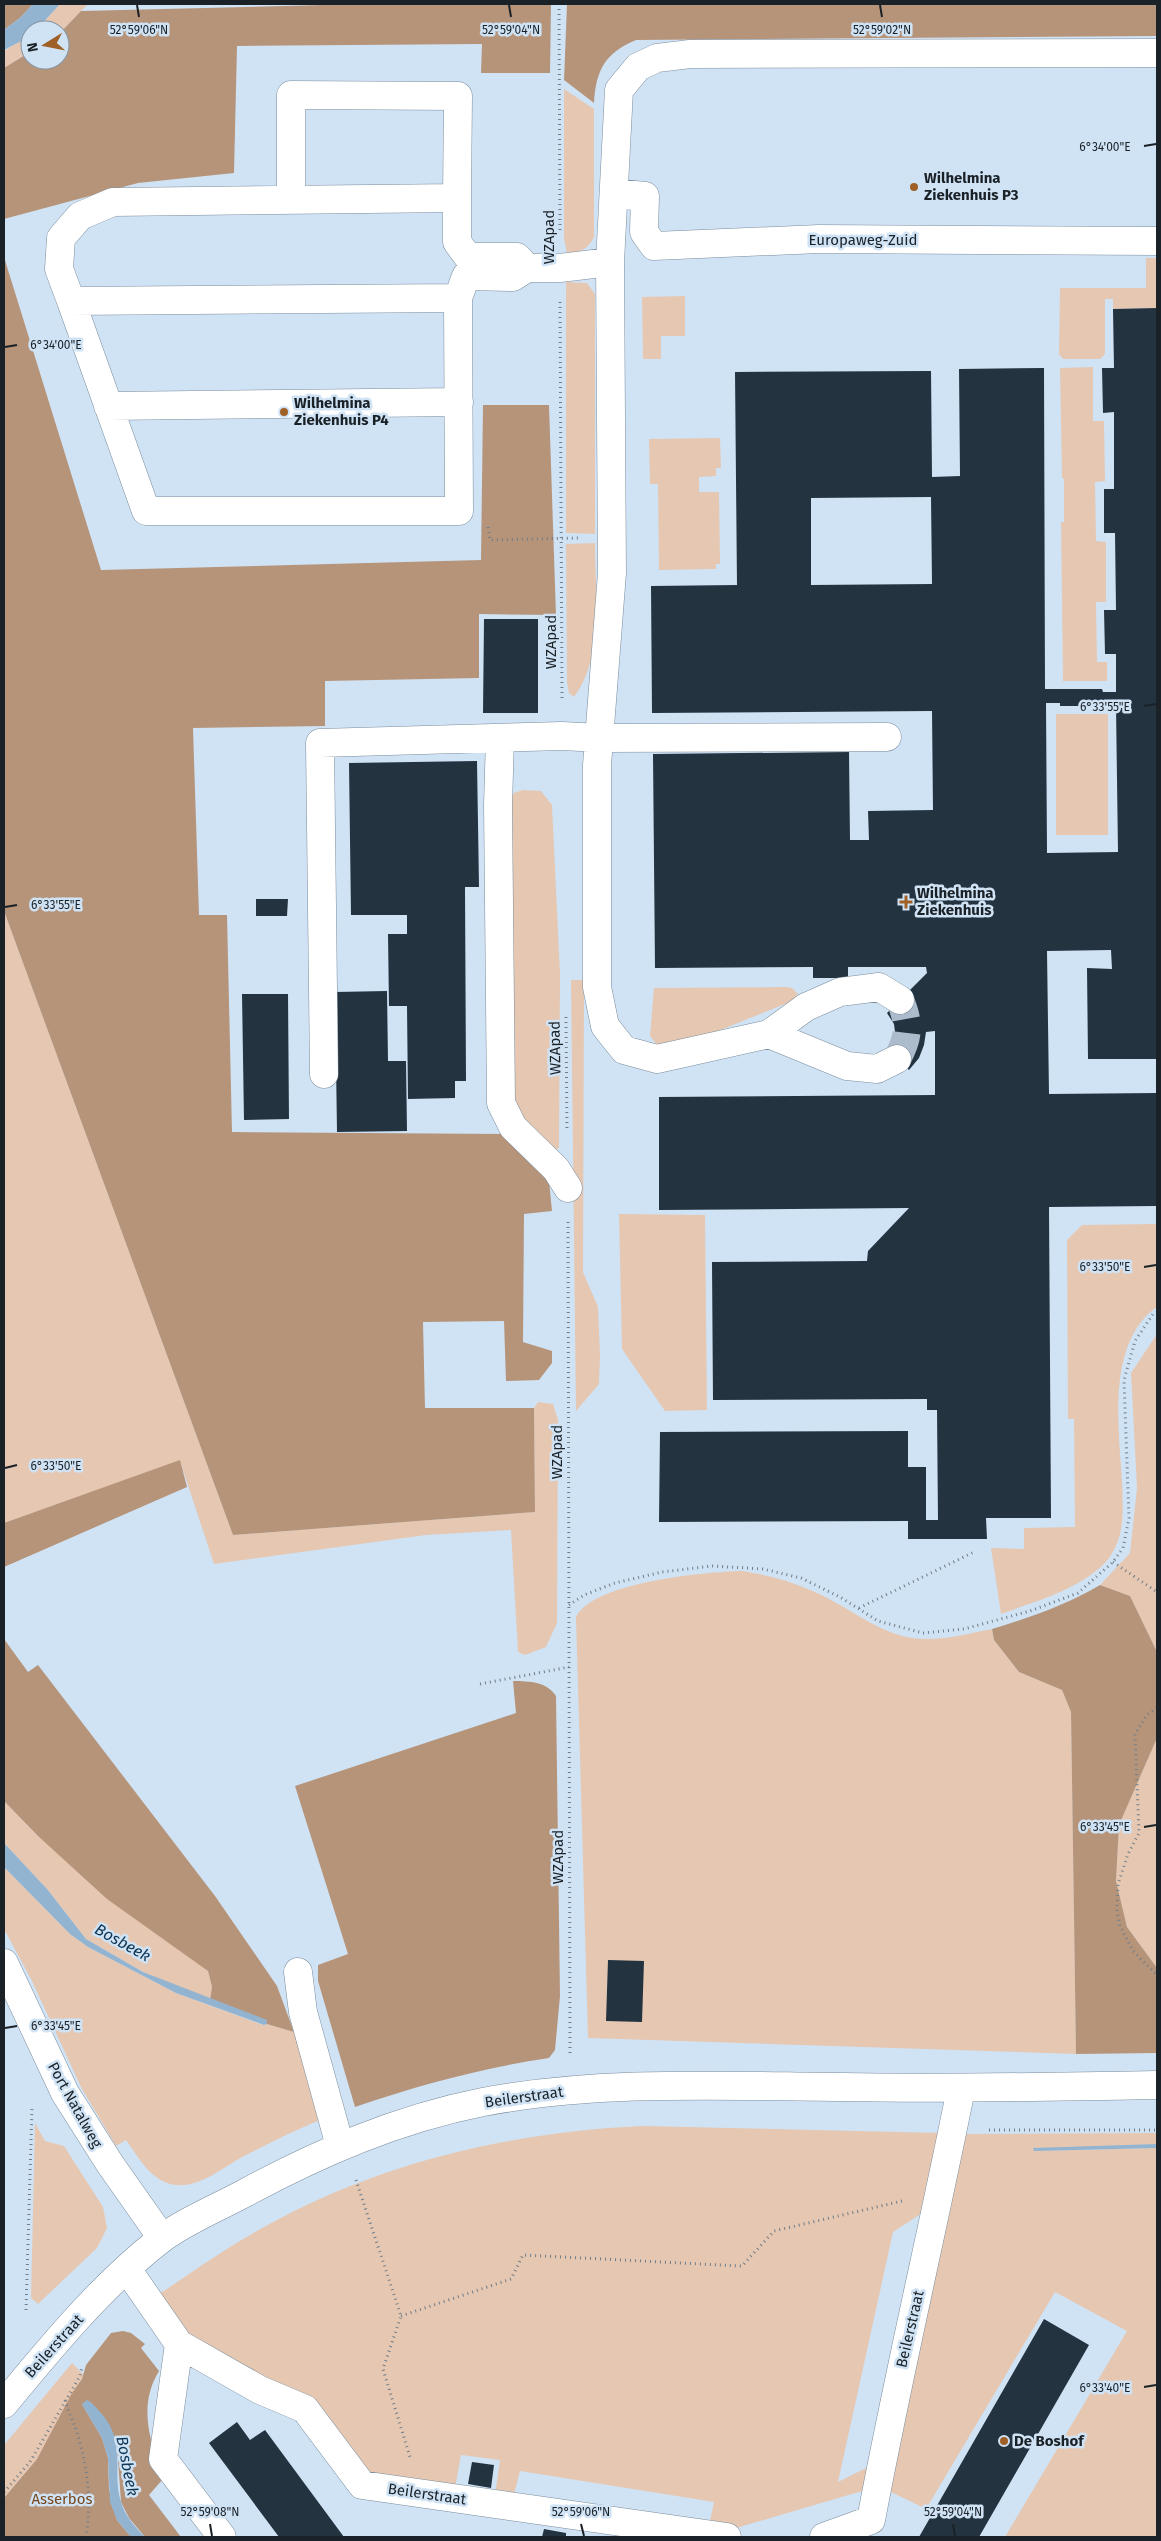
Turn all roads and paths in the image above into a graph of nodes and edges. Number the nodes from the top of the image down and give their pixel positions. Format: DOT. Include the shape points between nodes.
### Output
graph roads {
  1 [pos="559,4"];
  2 [pos="1157,53"];
  3 [pos="614,193"];
  4 [pos="457,198"];
  5 [pos="291,200"];
  6 [pos="1157,241"];
  7 [pos="610,262"];
  8 [pos="527,268"];
  9 [pos="560,268"];
  10 [pos="458,298"];
  11 [pos="70,301"];
  12 [pos="459,402"];
  13 [pos="108,406"];
  14 [pos="459,511"];
  15 [pos="612,538"];
  16 [pos="562,539"];
  17 [pos="562,736"];
  18 [pos="887,737"];
  19 [pos="500,738"];
  20 [pos="599,738"];
  21 [pos="900,1000"];
  22 [pos="566,1010"];
  23 [pos="769,1034"];
  24 [pos="897,1059"];
  25 [pos="324,1074"];
  26 [pos="568,1188"];
  27 [pos="1157,1312"];
  28 [pos="974,1552"];
  29 [pos="1113,1562"];
  30 [pos="1157,1592"];
  31 [pos="569,1605"];
  32 [pos="858,1608"];
  33 [pos="569,1666"];
  34 [pos="480,1684"];
  35 [pos="1157,1708"];
  36 [pos="4,1964"];
  37 [pos="1157,1975"];
  38 [pos="1157,2085"];
  39 [pos="961,2089"];
  40 [pos="571,2091"];
  41 [pos="32,2102"];
  42 [pos="953,2130"];
  43 [pos="1157,2130"];
  44 [pos="347,2143"];
  45 [pos="356,2180"];
  46 [pos="941,2192"];
  47 [pos="162,2238"];
  48 [pos="127,2268"];
  49 [pos="26,2310"];
  50 [pos="401,2316"];
  51 [pos="179,2344"];
  52 [pos="83,2359"];
  53 [pos="9,2388"];
  54 [pos="66,2400"];
  55 [pos="4,2492"];
  56 [pos="421,2493"];
  57 [pos="86,2537"];
  58 [pos="222,2537"];
  59 [pos="727,2537"];
  60 [pos="824,2537"];
  1 -- 9 [label="path, WZApad"];
  2 -- 3 [label="street" via="690,54 657,58 638,67 619,90"];
  3 -- 6 [label="street, Europaweg-Zuid" via="645,196 644,232 654,246 819,239"];
  3 -- 7 [label="street"];
  4 -- 5 [label="street"];
  4 -- 5 [label="street" via="458,96 291,95"];
  4 -- 8 [label="street" via="457,242 468,257 517,257"];
  5 -- 11 [label="street" via="113,202 80,216 61,238 59,269"];
  7 -- 9 [label="street"];
  7 -- 15 [label="street"];
  8 -- 9 [label="street"];
  8 -- 10 [label="street" via="513,277 466,276"];
  9 -- 16 [label="path, WZApad"];
  10 -- 11 [label="street"];
  10 -- 12 [label="street"];
  11 -- 13 [label="street"];
  12 -- 13 [label="street"];
  12 -- 14 [label="street"];
  13 -- 14 [label="street" via="146,512"];
  14 -- 16 [label="path" via="485,524 490,530 490,540"];
  15 -- 16 [label="path"];
  15 -- 20 [label="street"];
  16 -- 17 [label="path, WZApad"];
  17 -- 19 [label="street"];
  17 -- 20 [label="street"];
  18 -- 20 [label="street"];
  19 -- 25 [label="street" via="320,743"];
  19 -- 26 [label="street" via="501,1103 513,1127 556,1169"];
  20 -- 23 [label="street" via="597,987 606,1026 624,1050 657,1059"];
  21 -- 23 [label="street" via="879,988 840,992 806,1007"];
  22 -- 26 [label="path, WZApad"];
  23 -- 24 [label="street" via="847,1066 877,1069"];
  26 -- 31 [label="path, WZApad"];
  27 -- 29 [label="path" via="1135,1340 1124,1380 1129,1518 1123,1548"];
  28 -- 32 [label="path"];
  29 -- 30 [label="path"];
  29 -- 32 [label="path" via="1078,1593 1030,1611 964,1629 923,1633 878,1621"];
  31 -- 32 [label="path" via="584,1595 615,1584 662,1572 712,1566 763,1569 801,1578"];
  31 -- 33 [label="path, WZApad"];
  33 -- 34 [label="path"];
  33 -- 40 [label="path, WZApad"];
  35 -- 37 [label="path" via="1147,1715 1135,1734 1139,1833 1118,1884 1120,1926 1133,1951"];
  36 -- 47 [label="street, Port Natalweg" via="66,2093 110,2164"];
  38 -- 39 [label="street, Beilerstraat"];
  39 -- 40 [label="street, Beilerstraat" via="678,2085"];
  39 -- 42 [label="street, Beilerstraat"];
  40 -- 44 [label="street, Beilerstraat" via="483,2102 424,2116"];
  41 -- 49 [label="path"];
  42 -- 43 [label="path"];
  42 -- 46 [label="street, Beilerstraat"];
  44 -- 44 [label="street" via="314,2003 298,1972 303,2012"];
  44 -- 47 [label="street, Beilerstraat" via="268,2180"];
  45 -- 50 [label="path"];
  46 -- 50 [label="path" via="774,2231 742,2266 523,2255 511,2279"];
  46 -- 60 [label="street, Beilerstraat" via="893,2403 871,2520"];
  47 -- 48 [label="street, Beilerstraat"];
  48 -- 51 [label="street, Beilerstraat"];
  48 -- 53 [label="street, Beilerstraat"];
  50 -- 56 [label="path" via="383,2370"];
  51 -- 56 [label="street, Beilerstraat" via="260,2390 305,2409 362,2484"];
  51 -- 58 [label="street" via="164,2459"];
  52 -- 54 [label="path" via="80,2376"];
  54 -- 55 [label="path" via="30,2462"];
  54 -- 57 [label="path" via="88,2476 90,2505"];
  56 -- 59 [label="street, Beilerstraat"];
}
